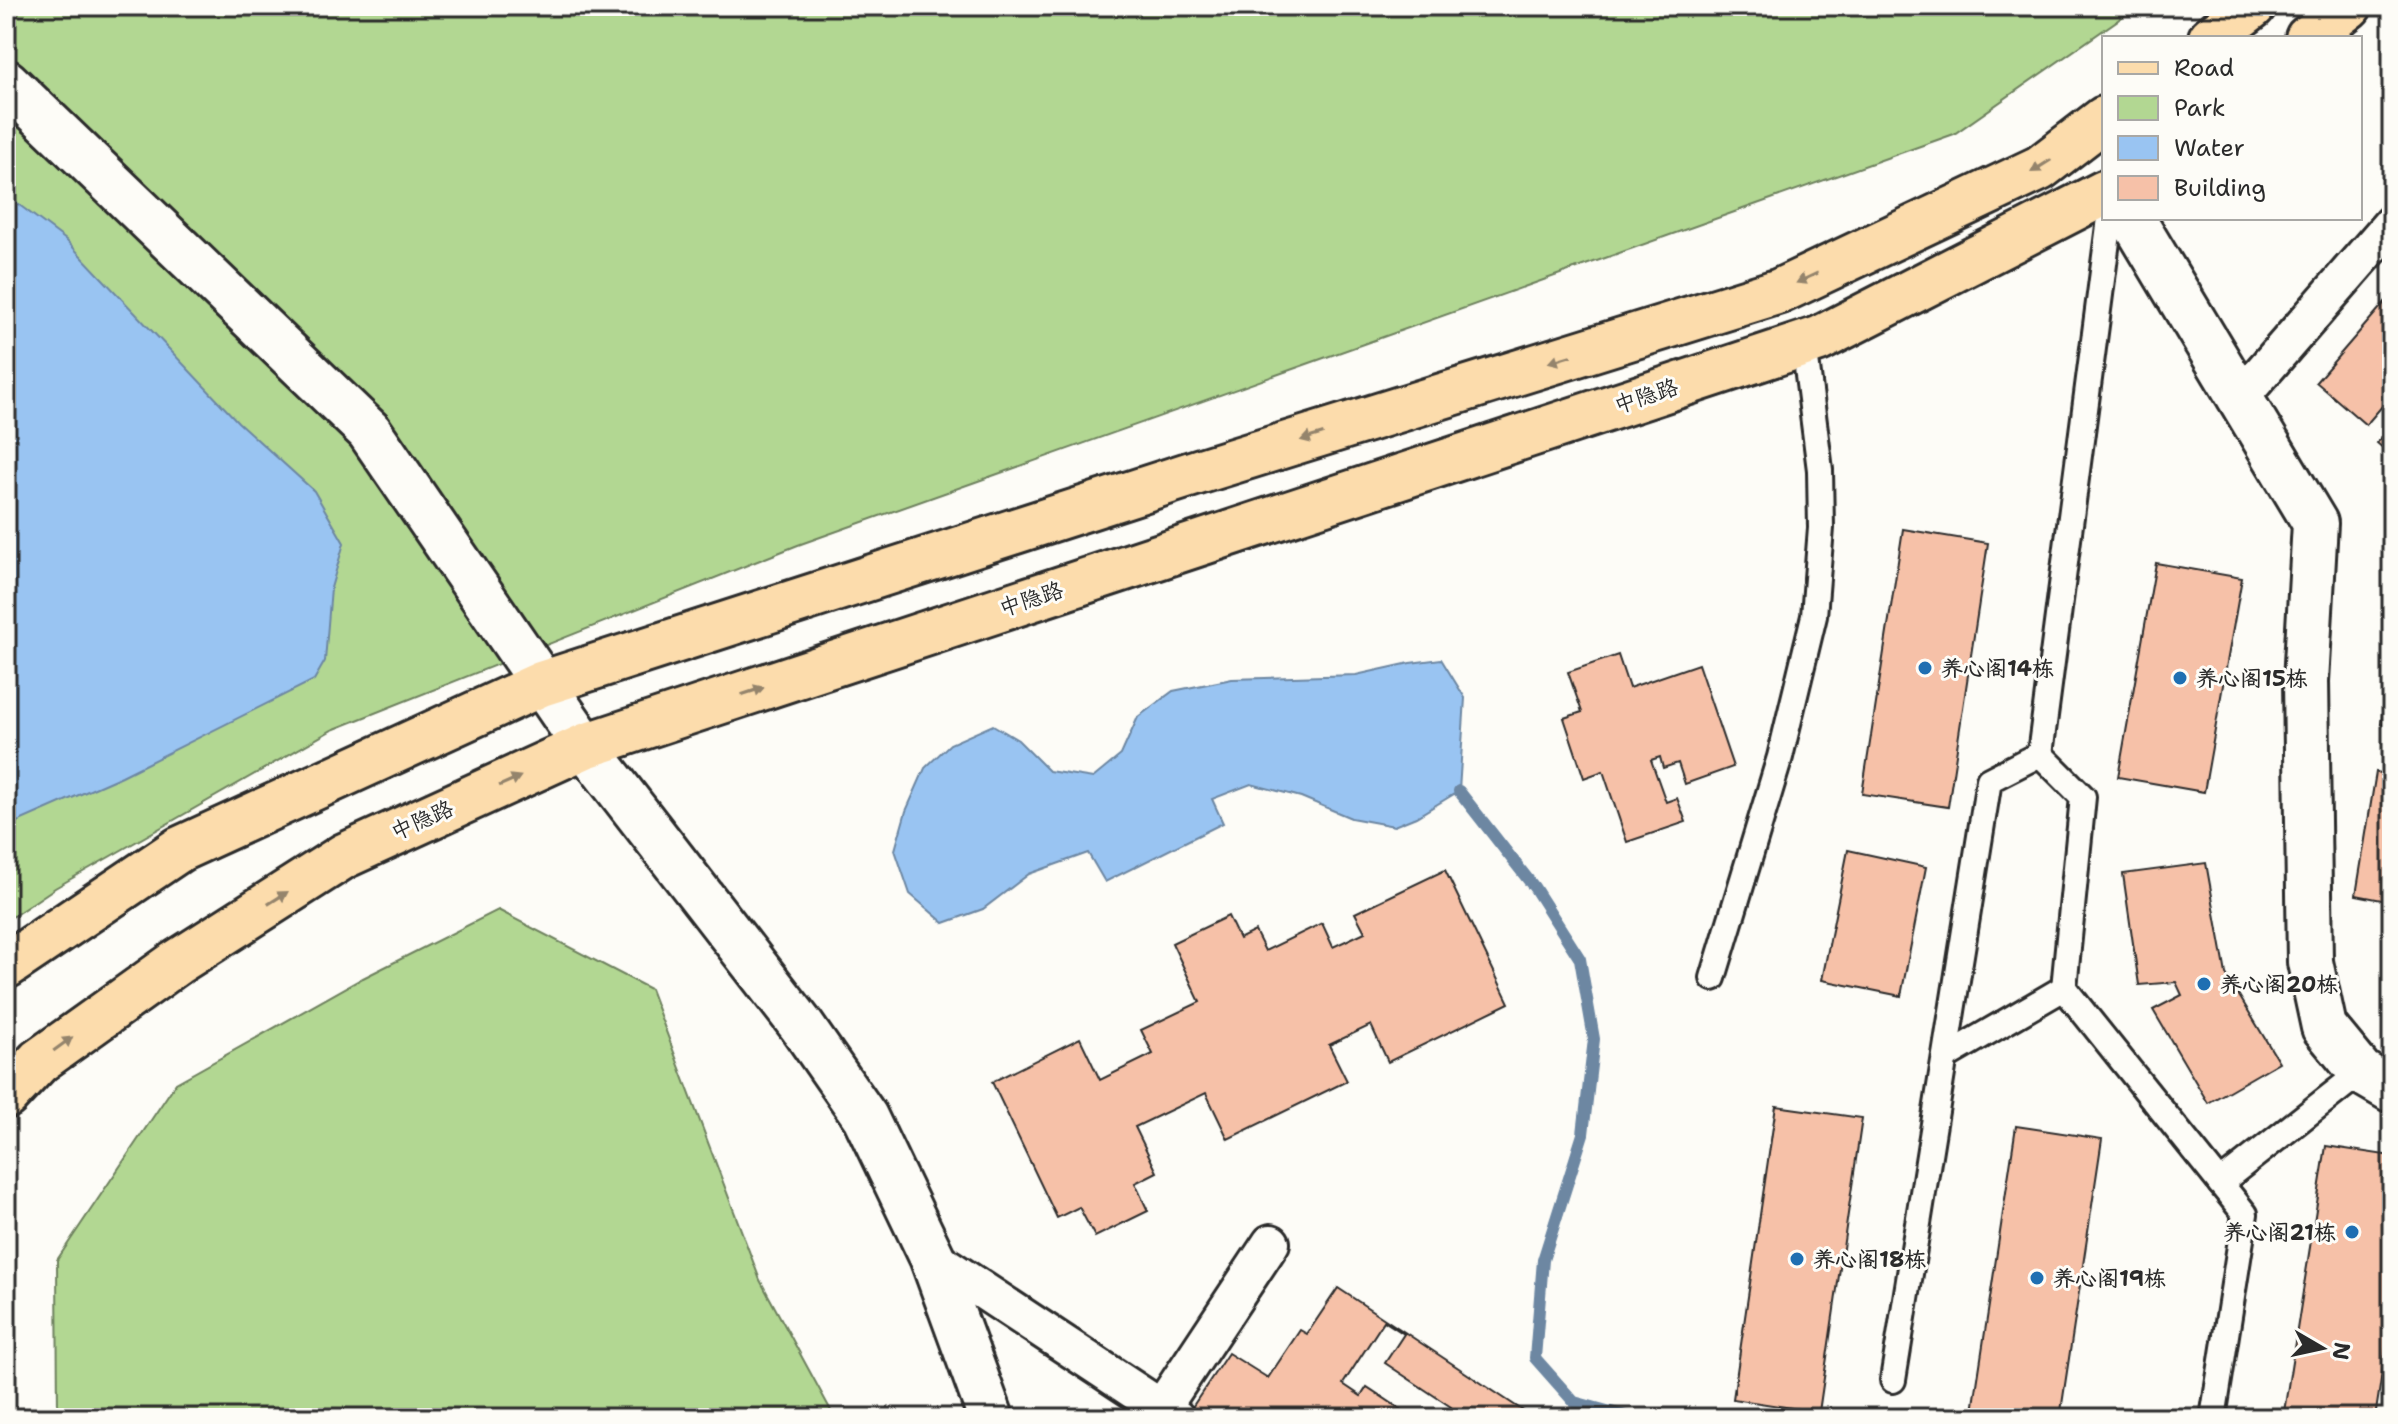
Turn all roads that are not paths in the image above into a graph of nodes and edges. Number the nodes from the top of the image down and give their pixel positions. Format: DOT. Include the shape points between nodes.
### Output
graph roads {
  1 [pos="2253,6"];
  2 [pos="2349,6"];
  3 [pos="2214,36"];
  4 [pos="2311,36"];
  5 [pos="6,82"];
  6 [pos="2102,121"];
  7 [pos="2102,194"];
  8 [pos="2110,220"];
  9 [pos="2133,220"];
  10 [pos="2392,223"];
  11 [pos="1804,344"];
  12 [pos="2240,398"];
  13 [pos="541,684"];
  14 [pos="585,746"];
  15 [pos="2040,754"];
  16 [pos="6,966"];
  17 [pos="1713,978"];
  18 [pos="2064,988"];
  19 [pos="1945,1057"];
  20 [pos="2376,1081"];
  21 [pos="6,1096"];
  22 [pos="2220,1183"];
  23 [pos="1271,1243"];
  24 [pos="932,1257"];
  25 [pos="1893,1380"];
  26 [pos="1164,1415"];
  27 [pos="991,1418"];
  28 [pos="2213,1418"];
  1 -- 3 [label="main road"];
  2 -- 4 [label="main road"];
  5 -- 13 [label="street" via="369,431"];
  6 -- 13 [label="main road, one-way" via="2040,168 1780,291"];
  7 -- 11 [label="main road, 中隐路"];
  8 -- 15 [label="lane"];
  9 -- 12 [label="street"];
  10 -- 12 [label="street"];
  14 -- 11 [label="main road, 中隐路, one-way"];
  11 -- 17 [label="lane" via="1820,470 1814,616 1780,757"];
  12 -- 20 [label="street" via="2315,523 2306,681 2310,962 2324,1027"];
  13 -- 14 [label="street"];
  13 -- 16 [label="main road" via="180,849"];
  21 -- 14 [label="main road, 中隐路, one-way" via="39,1061 163,972 344,856"];
  14 -- 24 [label="street" via="801,1025 865,1117"];
  15 -- 18 [label="lane" via="2083,797"];
  15 -- 19 [label="lane" via="1989,780"];
  18 -- 19 [label="lane"];
  18 -- 22 [label="lane"];
  19 -- 25 [label="lane"];
  20 -- 22 [label="lane"];
  22 -- 28 [label="lane" via="2245,1214"];
  23 -- 26 [label="street"];
  24 -- 26 [label="street"];
  24 -- 27 [label="street"];
}
